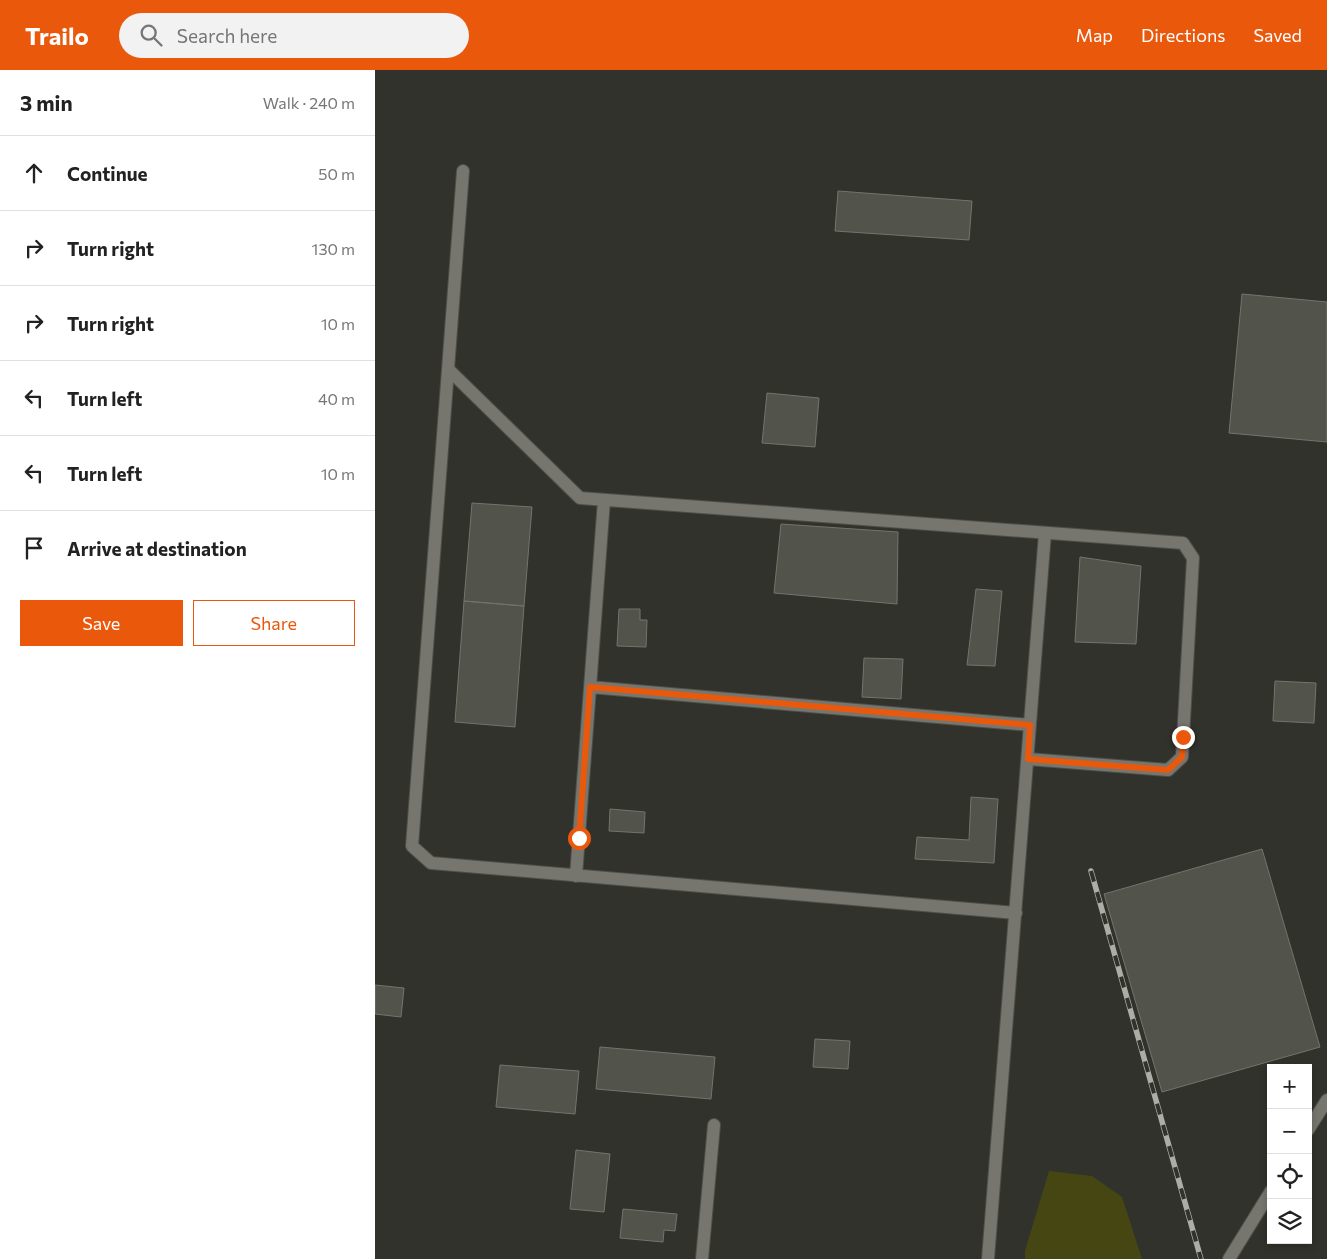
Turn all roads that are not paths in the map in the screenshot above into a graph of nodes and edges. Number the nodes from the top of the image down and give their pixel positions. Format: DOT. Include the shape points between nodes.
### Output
graph roads {
  1 [pos="463,171"];
  2 [pos="448,369"];
  3 [pos="604,500"];
  4 [pos="1045,533"];
  5 [pos="590,687"];
  6 [pos="1030,725"];
  7 [pos="1028,759"];
  8 [pos="576,876"];
  9 [pos="1016,913"];
  10 [pos="1327,1100"];
  11 [pos="1312,1124"];
  12 [pos="714,1125"];
  13 [pos="1267,1197"];
  14 [pos="702,1259"];
  15 [pos="988,1259"];
  16 [pos="1229,1259"];
  1 -- 2 [label="lane"];
  2 -- 3 [label="lane" via="580,498"];
  2 -- 8 [label="lane" via="411,846 431,864"];
  3 -- 4 [label="lane"];
  3 -- 5 [label="lane"];
  4 -- 6 [label="lane"];
  4 -- 7 [label="lane" via="1183,543 1193,558 1182,757 1168,770"];
  5 -- 6 [label="lane"];
  5 -- 8 [label="lane"];
  6 -- 7 [label="lane"];
  7 -- 9 [label="lane"];
  8 -- 9 [label="lane"];
  9 -- 15 [label="lane"];
  10 -- 11 [label="lane"];
  12 -- 14 [label="lane"];
  13 -- 16 [label="lane"];
}
